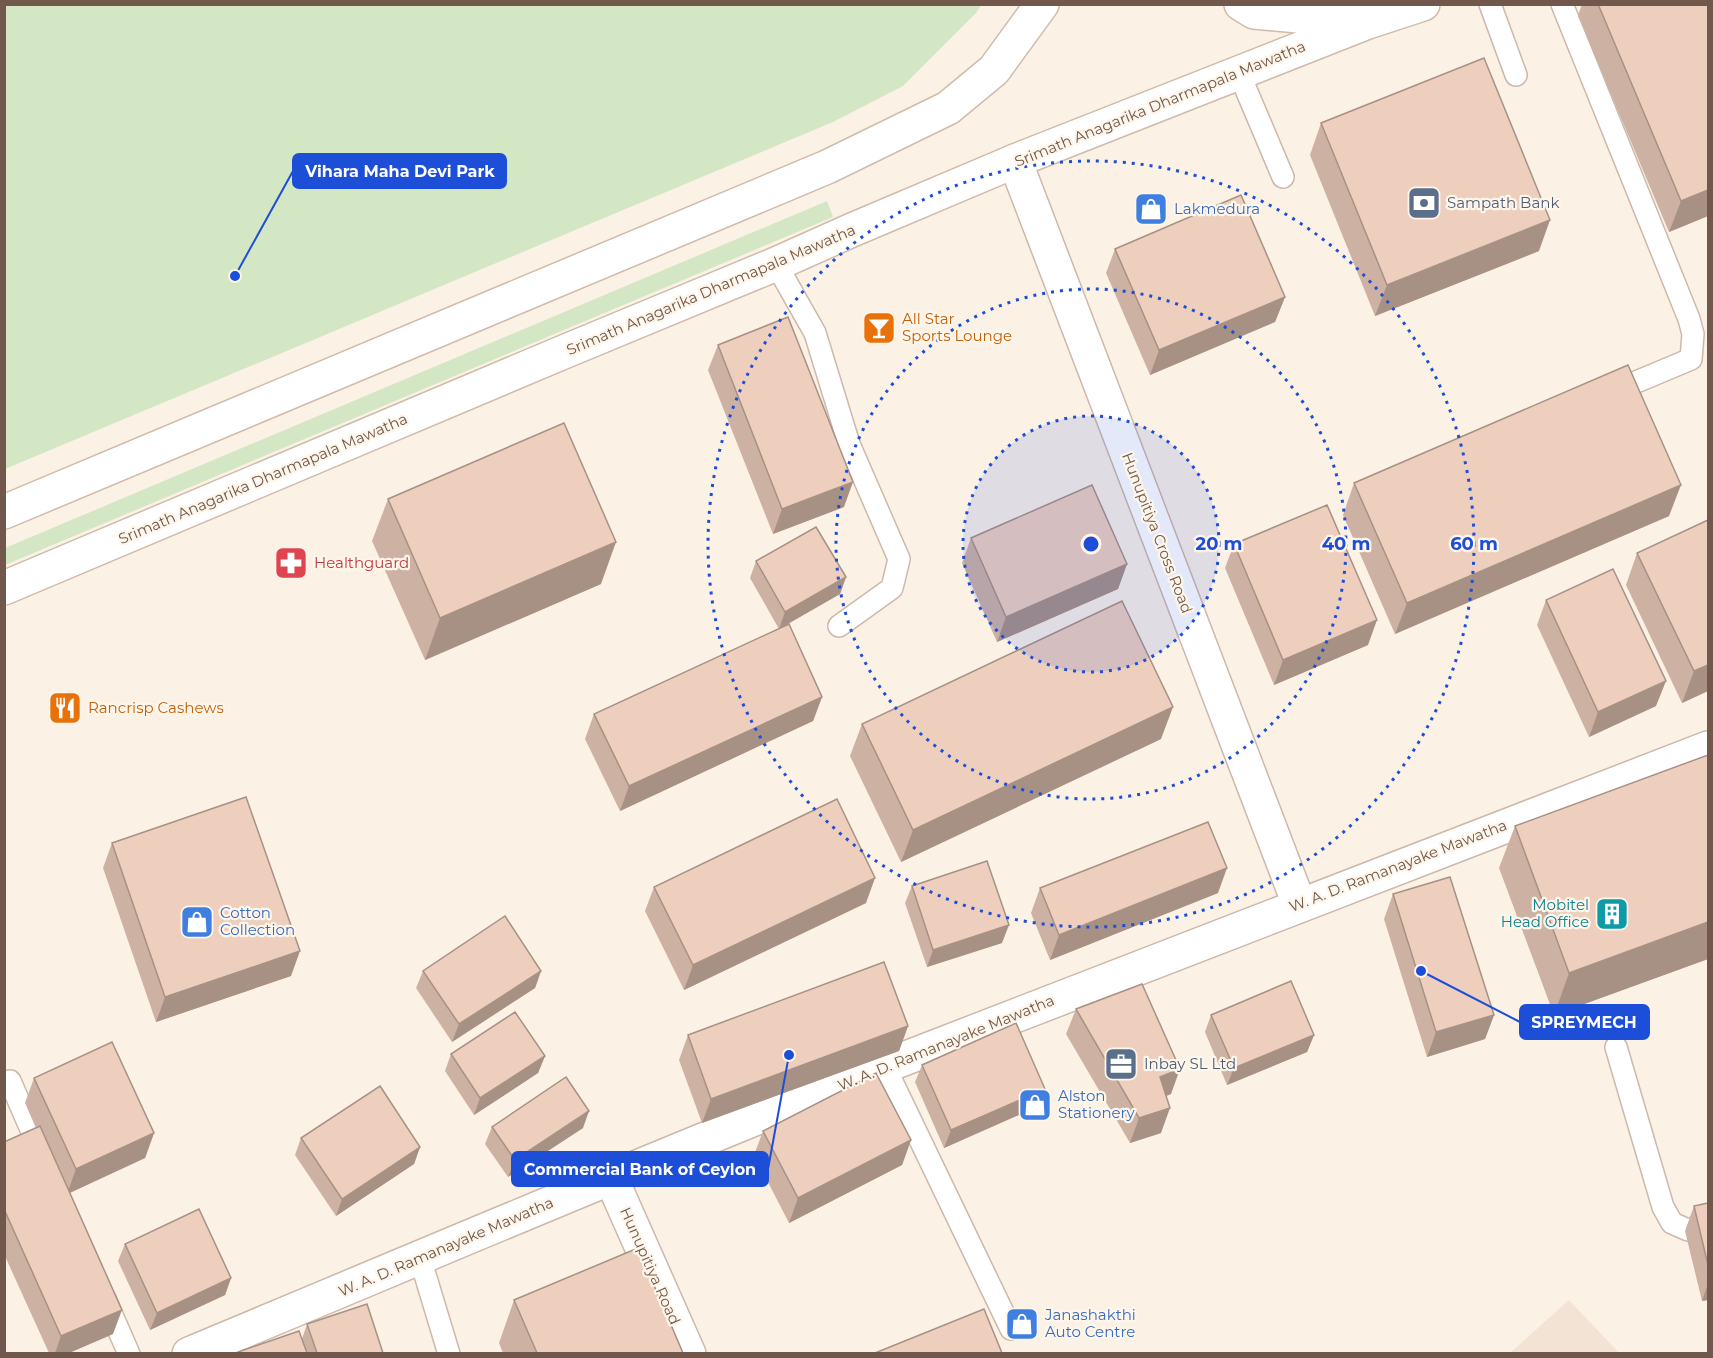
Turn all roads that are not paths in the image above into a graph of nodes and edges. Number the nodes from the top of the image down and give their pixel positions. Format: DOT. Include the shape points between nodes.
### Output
graph roads {
  1 [pos="1042,4"];
  2 [pos="1241,4"];
  3 [pos="1423,4"];
  4 [pos="1490,4"];
  5 [pos="1562,4"];
  6 [pos="1368,22"];
  7 [pos="1239,73"];
  8 [pos="1516,75"];
  9 [pos="1015,161"];
  10 [pos="1283,177"];
  11 [pos="776,264"];
  12 [pos="1701,341"];
  13 [pos="1594,400"];
  14 [pos="4,512"];
  15 [pos="4,588"];
  16 [pos="839,626"];
  17 [pos="1708,748"];
  18 [pos="1299,904"];
  19 [pos="1616,1047"];
  20 [pos="885,1067"];
  21 [pos="10,1081"];
  22 [pos="48,1168"];
  23 [pos="611,1178"];
  24 [pos="1708,1223"];
  25 [pos="420,1257"];
  26 [pos="96,1277"];
  27 [pos="1011,1329"];
  28 [pos="129,1353"];
  29 [pos="189,1353"];
  30 [pos="449,1353"];
  31 [pos="690,1353"];
  1 -- 14 [label="main road" via="994,70 948,108 827,167"];
  2 -- 6 [label="main road" via="1254,12"];
  3 -- 6 [label="main road, Srimath Anagarika Dharmapala Mawatha"];
  4 -- 8 [label="lane"];
  5 -- 12 [label="lane" via="1693,334"];
  6 -- 7 [label="main road, Srimath Anagarika Dharmapala Mawatha"];
  7 -- 9 [label="main road, Srimath Anagarika Dharmapala Mawatha"];
  7 -- 10 [label="lane"];
  9 -- 11 [label="main road, Srimath Anagarika Dharmapala Mawatha"];
  9 -- 18 [label="main road, Hunupitiya Cross Road"];
  11 -- 15 [label="main road, Srimath Anagarika Dharmapala Mawatha"];
  11 -- 16 [label="lane" via="815,333 849,444 899,559 891,588"];
  12 -- 13 [label="lane" via="1690,359"];
  17 -- 18 [label="main road, W. A. D. Ramanayake Mawatha"];
  18 -- 20 [label="main road, W. A. D. Ramanayake Mawatha"];
  19 -- 24 [label="lane" via="1663,1207 1672,1223 1688,1230"];
  20 -- 23 [label="main road, W. A. D. Ramanayake Mawatha"];
  20 -- 27 [label="lane"];
  21 -- 22 [label="lane"];
  23 -- 25 [label="main road, W. A. D. Ramanayake Mawatha"];
  23 -- 31 [label="main road, Hunupitiya Road"];
  25 -- 29 [label="main road, W. A. D. Ramanayake Mawatha"];
  25 -- 30 [label="lane"];
  26 -- 28 [label="lane"];
}
